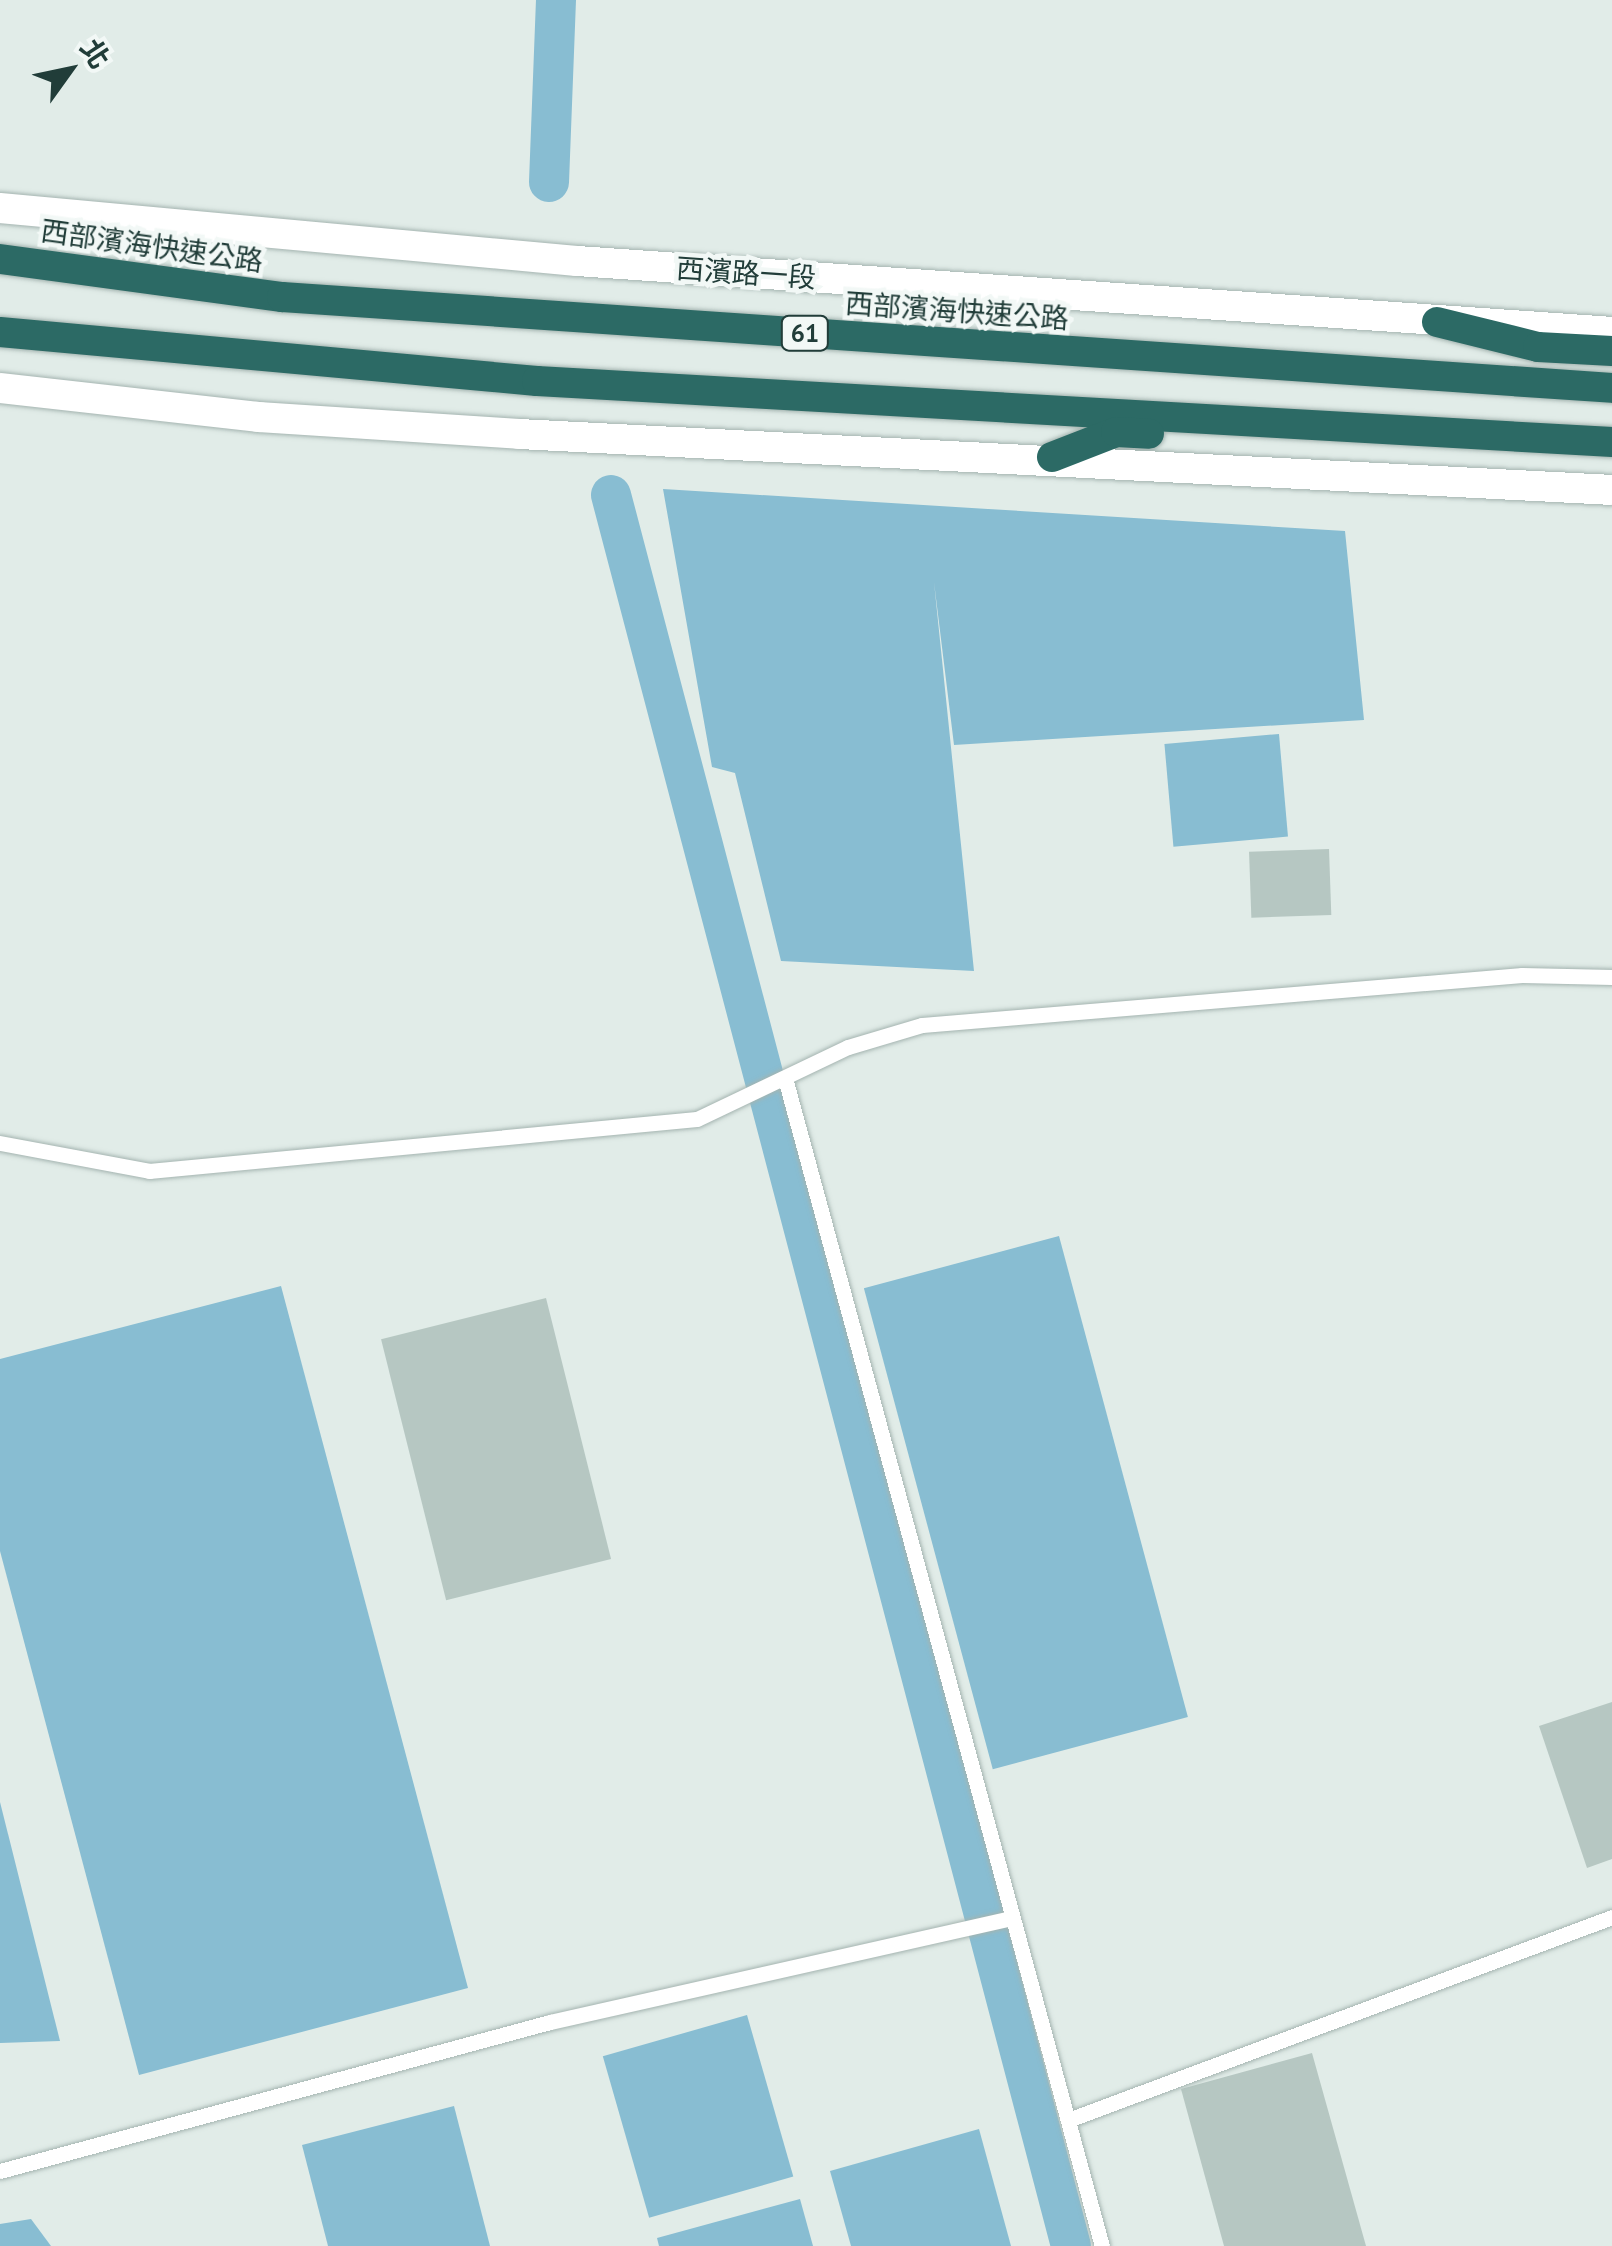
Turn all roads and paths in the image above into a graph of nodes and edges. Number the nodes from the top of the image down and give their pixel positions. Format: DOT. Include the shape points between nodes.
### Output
graph roads {
  1 [pos="0,208"];
  2 [pos="0,258"];
  3 [pos="1437,322"];
  4 [pos="0,332"];
  5 [pos="1612,332"];
  6 [pos="1612,350"];
  7 [pos="0,388"];
  8 [pos="1612,388"];
  9 [pos="1500,436"];
  10 [pos="1612,442"];
  11 [pos="1052,457"];
  12 [pos="1612,490"];
  13 [pos="1612,977"];
  14 [pos="786,1078"];
  15 [pos="0,1143"];
  16 [pos="1612,1917"];
  17 [pos="1012,1918"];
  18 [pos="1068,2120"];
  19 [pos="0,2171"];
  20 [pos="1102,2246"];
  1 -- 3 [label="street, 西濱路一段" via="577,261"];
  2 -- 8 [label="highway, 西部濱海快速公路 / 61" via="282,296"];
  3 -- 5 [label="street, 西濱路一段"];
  3 -- 6 [label="highway" via="1538,346"];
  4 -- 9 [label="highway" via="537,380"];
  7 -- 11 [label="street" via="426,428"];
  9 -- 10 [label="highway"];
  9 -- 11 [label="highway" via="1414,452 1116,432"];
  11 -- 12 [label="street"];
  13 -- 14 [label="lane" via="1522,974 922,1025 848,1047"];
  14 -- 15 [label="lane" via="697,1119 150,1170"];
  14 -- 17 [label="lane"];
  16 -- 18 [label="lane"];
  17 -- 18 [label="lane"];
  17 -- 19 [label="lane" via="550,2022"];
  18 -- 20 [label="lane"];
}
